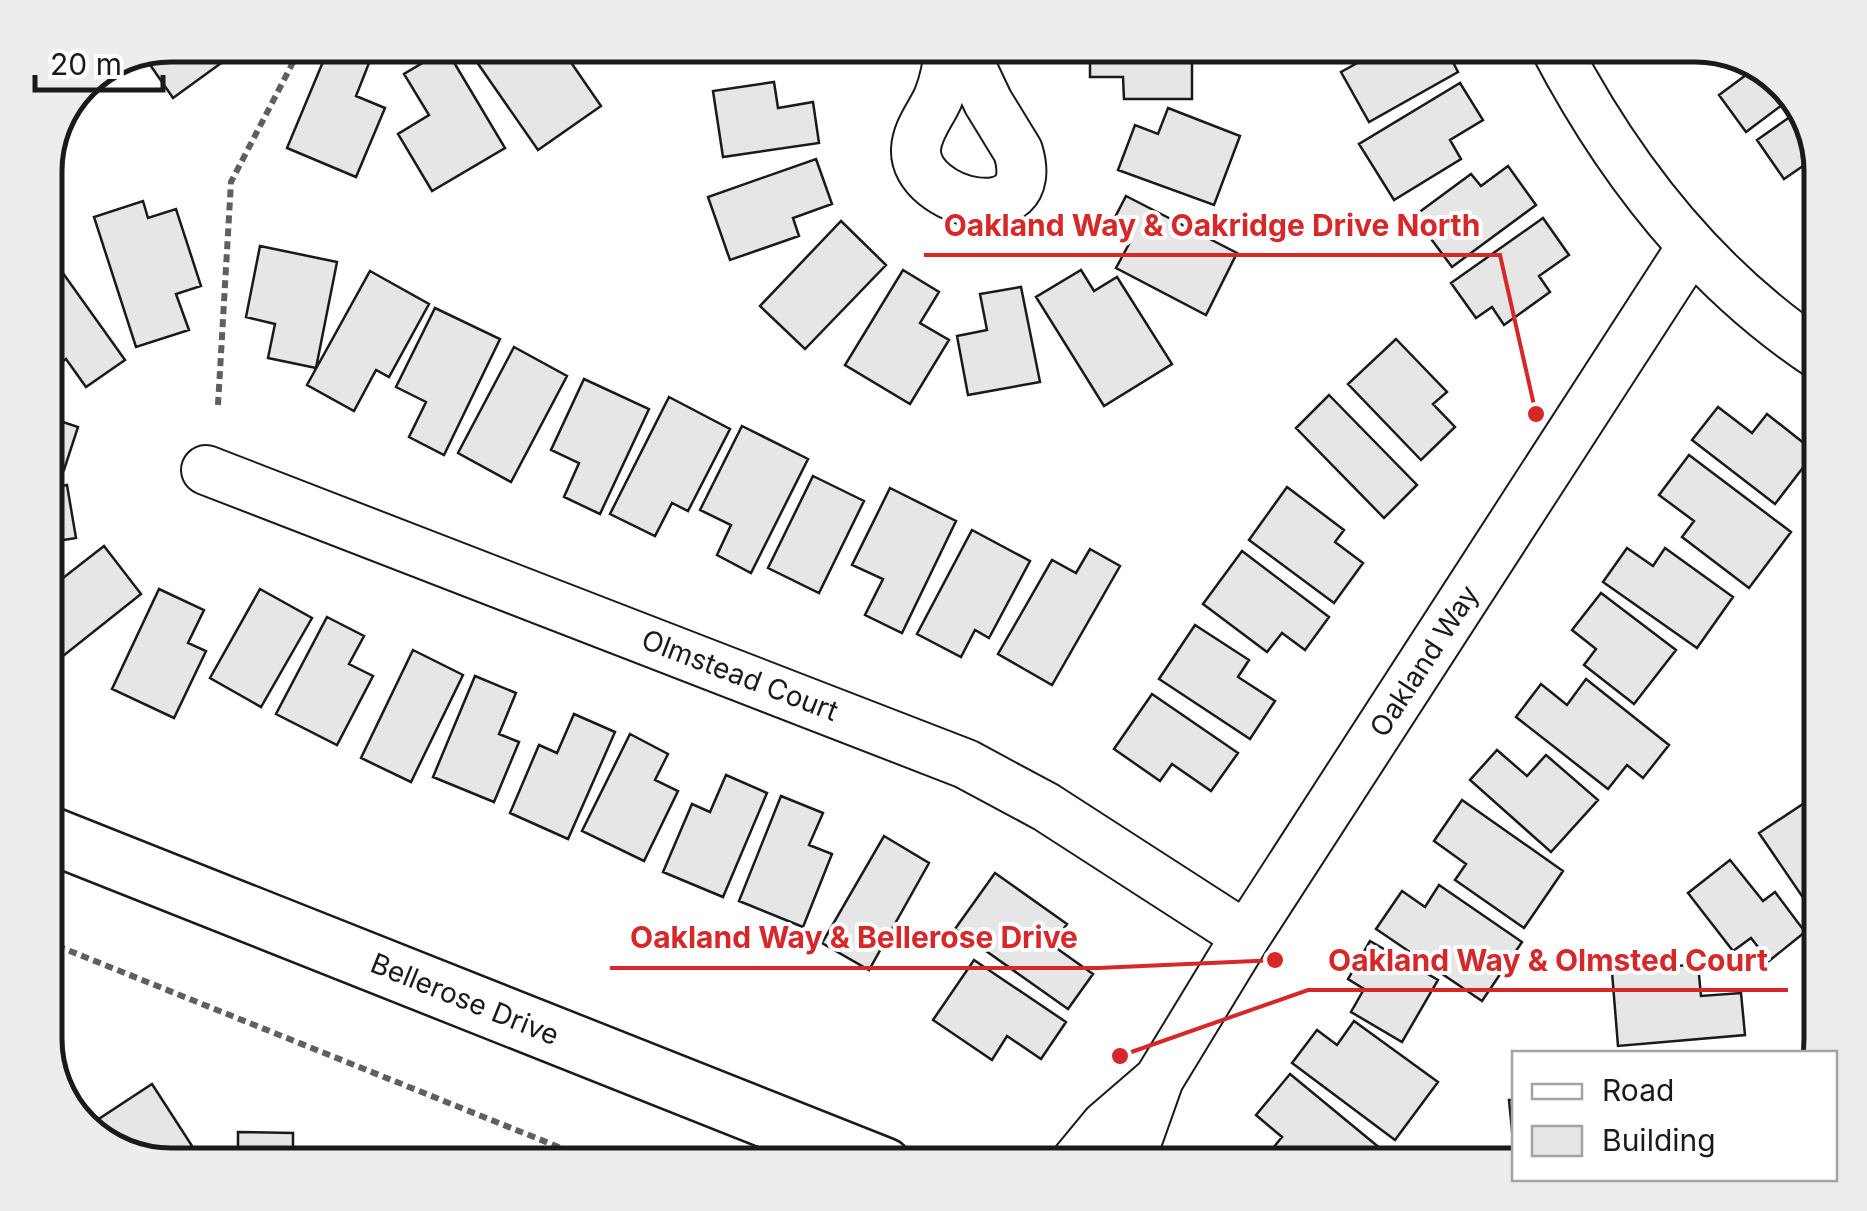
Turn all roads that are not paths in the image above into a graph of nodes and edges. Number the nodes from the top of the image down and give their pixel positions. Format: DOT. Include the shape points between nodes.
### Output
graph roads {
  1 [pos="948,62"];
  2 [pos="968,62"];
  3 [pos="1564,62"];
  4 [pos="1692,246"];
  5 [pos="1804,342"];
  6 [pos="206,470"];
  7 [pos="63,840"];
  8 [pos="1246,936"];
  9 [pos="1159,1079"];
  10 [pos="839,1148"];
  11 [pos="1087,1148"];
  12 [pos="1133,1148"];
  1 -- 2 [label="street" via="916,147 918,163 946,192 1002,202 1019,186 1022,164"];
  3 -- 4 [label="street" via="1639,185"];
  4 -- 5 [label="street"];
  4 -- 8 [label="street, Oakland Way"];
  6 -- 8 [label="street, Olmstead Court" via="966,764 1046,807"];
  7 -- 10 [label="main road, Bellerose Drive"];
  8 -- 9 [label="street, Oakland Way"];
  9 -- 11 [label="street, Oakland Way"];
  9 -- 12 [label="street, Oakland Way"];
}
